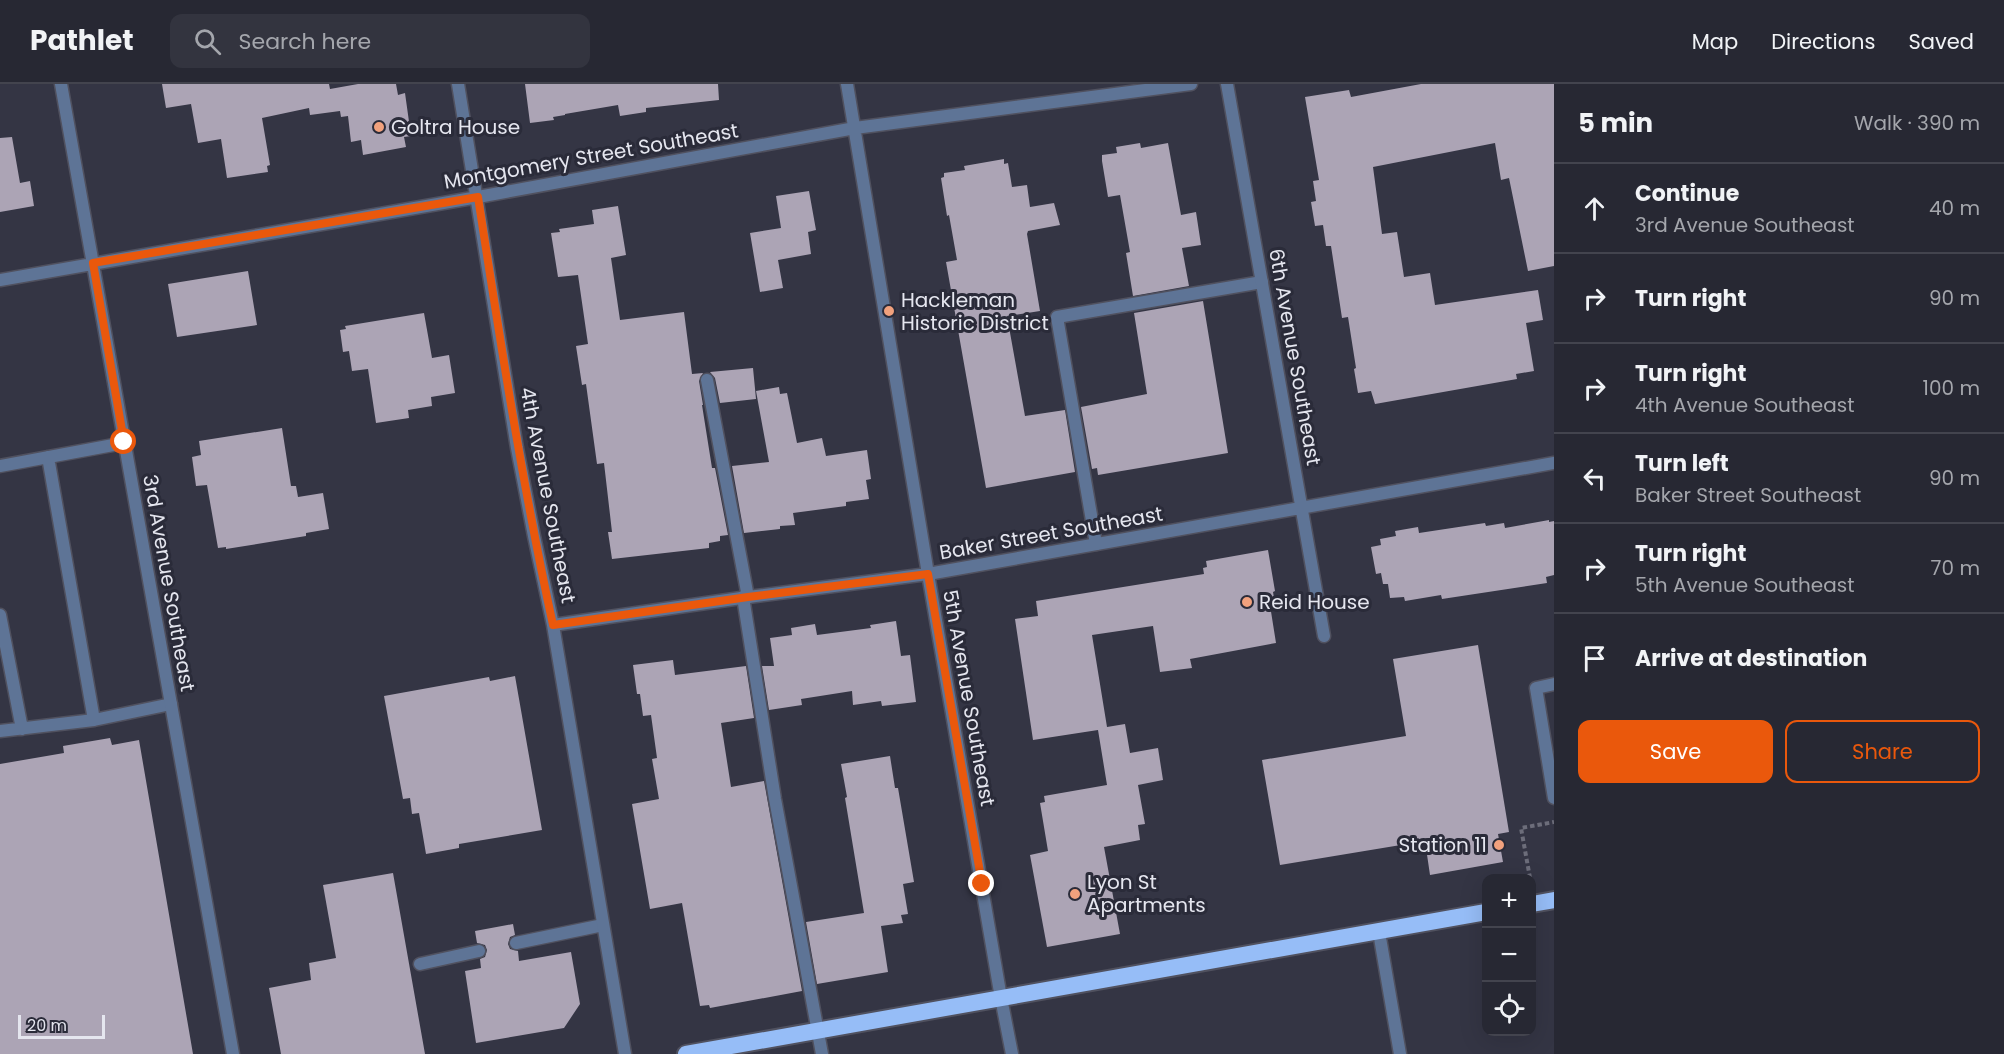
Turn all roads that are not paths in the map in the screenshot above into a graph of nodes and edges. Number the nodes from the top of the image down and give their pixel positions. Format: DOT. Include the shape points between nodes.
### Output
graph roads {
  1 [pos="61,84"];
  2 [pos="458,84"];
  3 [pos="847,84"];
  4 [pos="1191,84"];
  5 [pos="1227,84"];
  6 [pos="855,128"];
  7 [pos="478,197"];
  8 [pos="93,263"];
  9 [pos="0,280"];
  10 [pos="1262,282"];
  11 [pos="707,380"];
  12 [pos="124,442"];
  13 [pos="48,457"];
  14 [pos="1554,463"];
  15 [pos="0,466"];
  16 [pos="1302,508"];
  17 [pos="1096,544"];
  18 [pos="928,574"];
  19 [pos="746,597"];
  20 [pos="0,615"];
  21 [pos="553,625"];
  22 [pos="1324,636"];
  23 [pos="1554,684"];
  24 [pos="171,704"];
  25 [pos="94,720"];
  26 [pos="22,729"];
  27 [pos="0,731"];
  28 [pos="1554,798"];
  29 [pos="1554,900"];
  30 [pos="1536,903"];
  31 [pos="1482,913"];
  32 [pos="603,925"];
  33 [pos="1379,932"];
  34 [pos="516,943"];
  35 [pos="479,951"];
  36 [pos="420,964"];
  37 [pos="1001,998"];
  38 [pos="818,1031"];
  39 [pos="233,1054"];
  40 [pos="625,1054"];
  41 [pos="686,1054"];
  42 [pos="822,1054"];
  43 [pos="1012,1054"];
  44 [pos="1401,1054"];
  1 -- 8 [label="street, 3rd Avenue Southeast"];
  2 -- 7 [label="street, 4th Avenue Southeast"];
  3 -- 6 [label="street, 5th Avenue Southeast"];
  4 -- 6 [label="street, Montgomery Street Southeast"];
  5 -- 10 [label="street, 6th Avenue Southeast"];
  6 -- 7 [label="street, Montgomery Street Southeast"];
  6 -- 18 [label="street, 5th Avenue Southeast"];
  7 -- 8 [label="street, Montgomery Street Southeast"];
  7 -- 21 [label="street, 4th Avenue Southeast" via="517,448"];
  8 -- 9 [label="street, Montgomery Street Southeast"];
  8 -- 12 [label="street, 3rd Avenue Southeast"];
  10 -- 16 [label="street, 6th Avenue Southeast"];
  10 -- 17 [label="street" via="1058,317"];
  11 -- 19 [label="street"];
  12 -- 13 [label="street"];
  12 -- 24 [label="street, 3rd Avenue Southeast"];
  13 -- 15 [label="street"];
  13 -- 25 [label="street"];
  14 -- 16 [label="street, Baker Street Southeast"];
  16 -- 17 [label="street, Baker Street Southeast"];
  16 -- 22 [label="street, 6th Avenue Southeast"];
  17 -- 18 [label="street, Baker Street Southeast"];
  18 -- 19 [label="street, Baker Street Southeast"];
  18 -- 37 [label="street, 5th Avenue Southeast"];
  19 -- 21 [label="street, Baker Street Southeast"];
  19 -- 38 [label="street" via="775,799"];
  20 -- 26 [label="street"];
  21 -- 32 [label="street, 4th Avenue Southeast"];
  23 -- 28 [label="street" via="1536,688"];
  24 -- 25 [label="street"];
  24 -- 39 [label="street, 3rd Avenue Southeast"];
  25 -- 26 [label="street"];
  26 -- 27 [label="street"];
  29 -- 30 [label="highway"];
  31 -- 33 [label="highway"];
  32 -- 34 [label="street"];
  32 -- 40 [label="street, 4th Avenue Southeast"];
  33 -- 37 [label="highway"];
  33 -- 44 [label="street"];
  35 -- 36 [label="street"];
  37 -- 38 [label="highway"];
  37 -- 43 [label="street, 5th Avenue Southeast"];
  38 -- 41 [label="highway"];
  38 -- 42 [label="street"];
}
